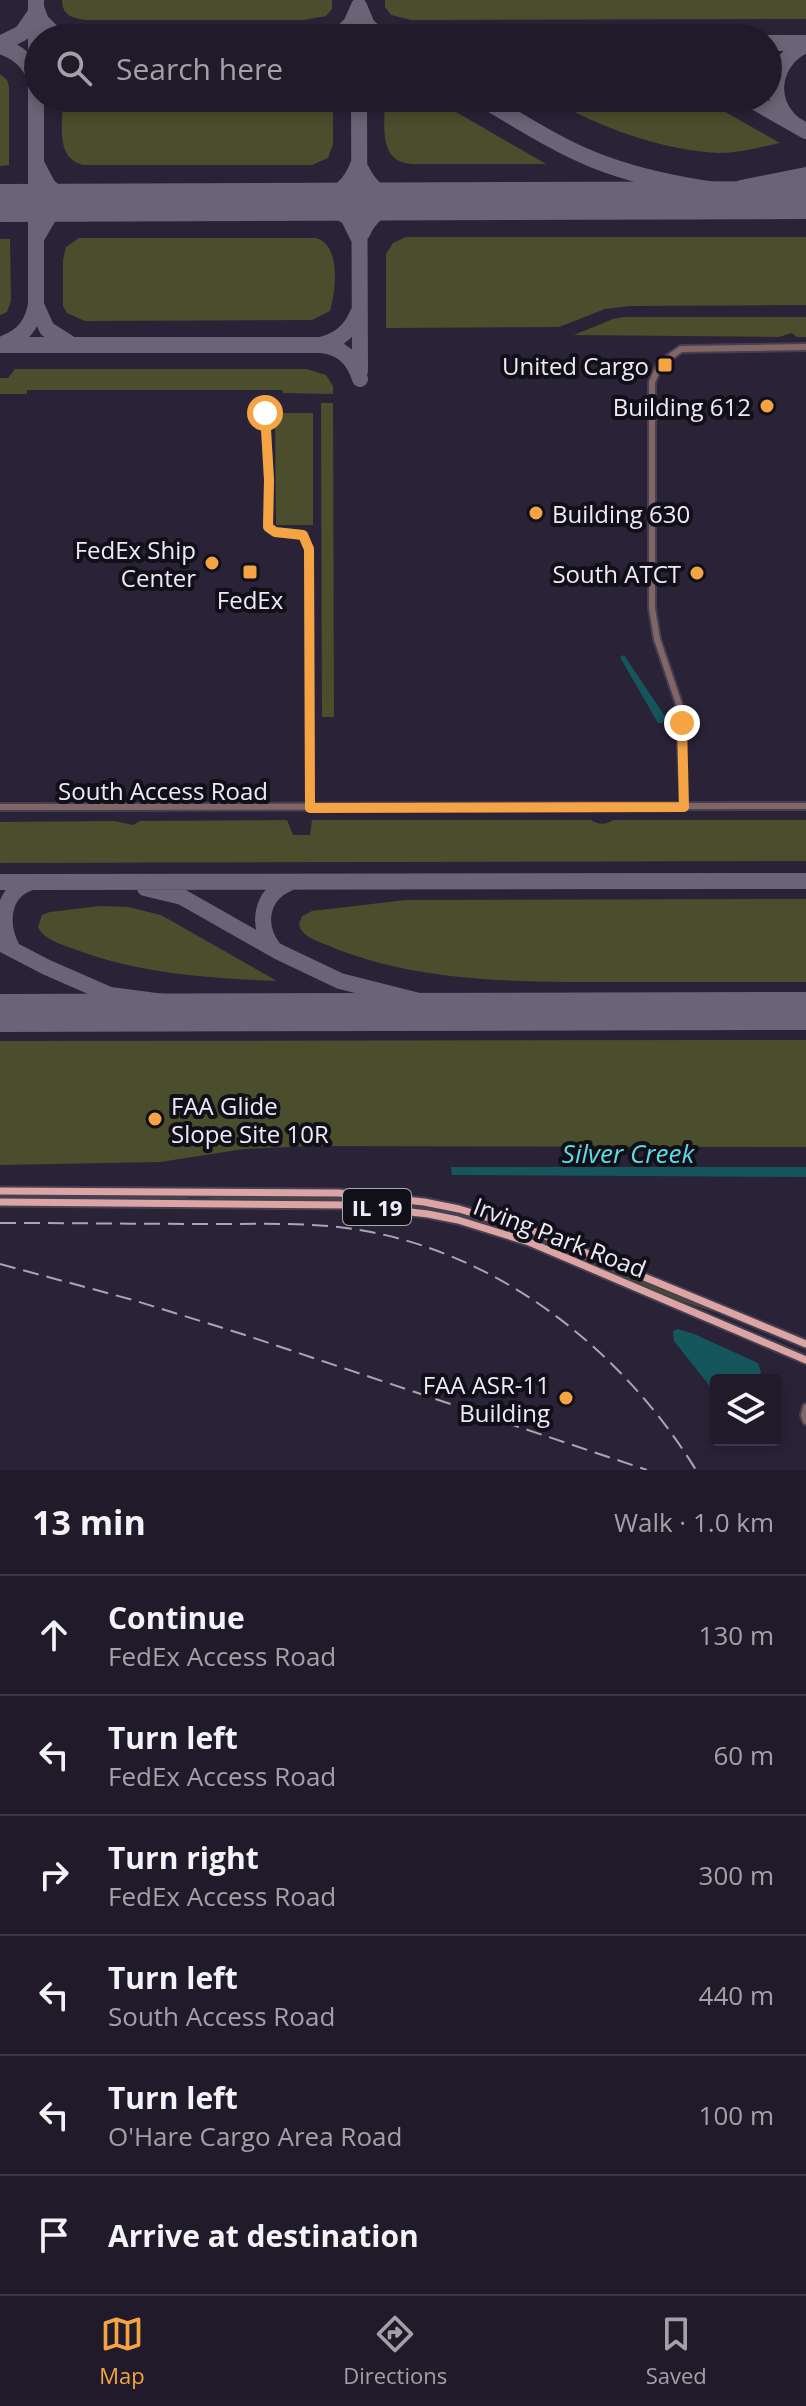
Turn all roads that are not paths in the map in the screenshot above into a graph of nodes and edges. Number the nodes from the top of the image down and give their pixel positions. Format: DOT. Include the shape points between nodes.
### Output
graph roads {
  1 [pos="806,347"];
  2 [pos="265,413"];
  3 [pos="806,806"];
  4 [pos="0,807"];
  5 [pos="684,807"];
  6 [pos="310,808"];
  7 [pos="0,1191"];
  8 [pos="0,1202"];
  9 [pos="806,1344"];
  10 [pos="806,1360"];
  11 [pos="806,1407"];
  12 [pos="806,1421"];
  1 -- 5 [label="street" via="681,349 660,364 652,382 652,608 679,704"];
  2 -- 6 [label="street" via="268,527 303,535 309,549"];
  3 -- 5 [label="street, South Access Road"];
  4 -- 6 [label="street, South Access Road"];
  5 -- 6 [label="street, South Access Road"];
  7 -- 9 [label="main road, Irving Park Road / IL 19" via="339,1193 424,1202 533,1231"];
  8 -- 10 [label="main road, Irving Park Road / IL 19" via="336,1204 428,1214 554,1251"];
  11 -- 12 [label="street"];
}
